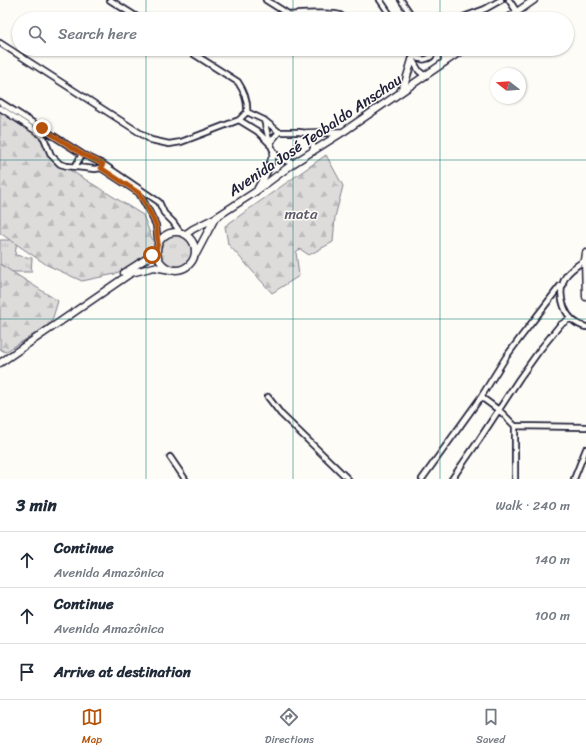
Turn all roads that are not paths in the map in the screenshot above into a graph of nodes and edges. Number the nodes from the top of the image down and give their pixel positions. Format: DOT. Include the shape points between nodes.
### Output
graph roads {
  1 [pos="110,0"];
  2 [pos="266,0"];
  3 [pos="380,0"];
  4 [pos="401,0"];
  5 [pos="501,0"];
  6 [pos="509,0"];
  7 [pos="531,1"];
  8 [pos="129,12"];
  9 [pos="285,12"];
  10 [pos="388,12"];
  11 [pos="409,12"];
  12 [pos="477,12"];
  13 [pos="517,12"];
  14 [pos="0,43"];
  15 [pos="12,51"];
  16 [pos="20,56"];
  17 [pos="197,56"];
  18 [pos="411,56"];
  19 [pos="412,56"];
  20 [pos="414,56"];
  21 [pos="432,56"];
  22 [pos="444,56"];
  23 [pos="454,56"];
  24 [pos="444,63"];
  25 [pos="425,76"];
  26 [pos="400,94"];
  27 [pos="0,102"];
  28 [pos="0,108"];
  29 [pos="247,112"];
  30 [pos="238,120"];
  31 [pos="264,120"];
  32 [pos="40,130"];
  33 [pos="279,132"];
  34 [pos="343,132"];
  35 [pos="307,133"];
  36 [pos="270,144"];
  37 [pos="313,152"];
  38 [pos="274,153"];
  39 [pos="82,154"];
  40 [pos="294,163"];
  41 [pos="102,166"];
  42 [pos="75,167"];
  43 [pos="255,192"];
  44 [pos="215,218"];
  45 [pos="183,233"];
  46 [pos="157,246"];
  47 [pos="586,253"];
  48 [pos="195,255"];
  49 [pos="585,260"];
  50 [pos="171,270"];
  51 [pos="563,284"];
  52 [pos="586,297"];
  53 [pos="571,318"];
  54 [pos="586,327"];
  55 [pos="0,359"];
  56 [pos="0,363"];
  57 [pos="268,397"];
  58 [pos="481,397"];
  59 [pos="500,411"];
  60 [pos="516,426"];
  61 [pos="586,427"];
  62 [pos="586,449"];
  63 [pos="170,457"];
  64 [pos="185,479"];
  65 [pos="346,479"];
  66 [pos="422,479"];
  67 [pos="452,479"];
  68 [pos="515,479"];
  69 [pos="574,479"];
  1 -- 8 [label="street"];
  2 -- 9 [label="street"];
  3 -- 10 [label="street"];
  4 -- 11 [label="street"];
  5 -- 12 [label="street"];
  6 -- 13 [label="street"];
  7 -- 13 [label="street"];
  14 -- 15 [label="street"];
  16 -- 30 [label="street" via="151,140 169,144 181,142"];
  17 -- 29 [label="street" via="238,82 248,104"];
  18 -- 26 [label="street"];
  19 -- 25 [label="street" via="419,71"];
  20 -- 21 [label="street" via="422,59"];
  22 -- 24 [label="street"];
  23 -- 24 [label="street, Avenida José Teobaldo Anschau"];
  24 -- 25 [label="street, Avenida José Teobaldo Anschau"];
  25 -- 26 [label="street, Avenida José Teobaldo Anschau"];
  26 -- 34 [label="street, Avenida José Teobaldo Anschau"];
  27 -- 32 [label="street"];
  28 -- 32 [label="street"];
  29 -- 30 [label="street"];
  29 -- 31 [label="street"];
  30 -- 36 [label="street" via="257,131"];
  31 -- 33 [label="street"];
  31 -- 36 [label="street"];
  32 -- 39 [label="street"];
  32 -- 42 [label="street" via="51,155 60,164"];
  33 -- 35 [label="street"];
  33 -- 36 [label="street"];
  34 -- 35 [label="street"];
  34 -- 37 [label="street, Avenida José Teobaldo Anschau"];
  35 -- 37 [label="street" via="312,138"];
  36 -- 38 [label="street"];
  37 -- 40 [label="street, Avenida José Teobaldo Anschau"];
  38 -- 40 [label="street" via="279,158"];
  38 -- 43 [label="street"];
  39 -- 41 [label="street"];
  39 -- 42 [label="street"];
  40 -- 43 [label="street, Avenida José Teobaldo Anschau"];
  41 -- 42 [label="street" via="95,169"];
  41 -- 45 [label="street" via="159,202 164,213"];
  41 -- 46 [label="street" via="139,193 156,225"];
  43 -- 44 [label="street, Avenida José Teobaldo Anschau"];
  44 -- 45 [label="street"];
  44 -- 48 [label="street, Avenida José Teobaldo Anschau"];
  45 -- 46 [label="street" via="168,234 162,237"];
  45 -- 48 [label="street" via="194,243"];
  46 -- 50 [label="street" via="160,262"];
  46 -- 55 [label="street" via="152,255"];
  47 -- 49 [label="street"];
  48 -- 50 [label="street" via="189,266 177,271"];
  49 -- 51 [label="street" via="570,271"];
  49 -- 52 [label="street"];
  50 -- 56 [label="street" via="154,267 131,272"];
  51 -- 53 [label="street" via="563,305"];
  51 -- 58 [label="street" via="520,338"];
  53 -- 54 [label="street"];
  53 -- 59 [label="street" via="560,325 549,338"];
  57 -- 65 [label="street" via="281,414"];
  58 -- 59 [label="street"];
  58 -- 66 [label="street"];
  59 -- 60 [label="street"];
  59 -- 67 [label="street"];
  60 -- 61 [label="street"];
  60 -- 68 [label="street"];
  62 -- 69 [label="street"];
  63 -- 64 [label="street"];
}
